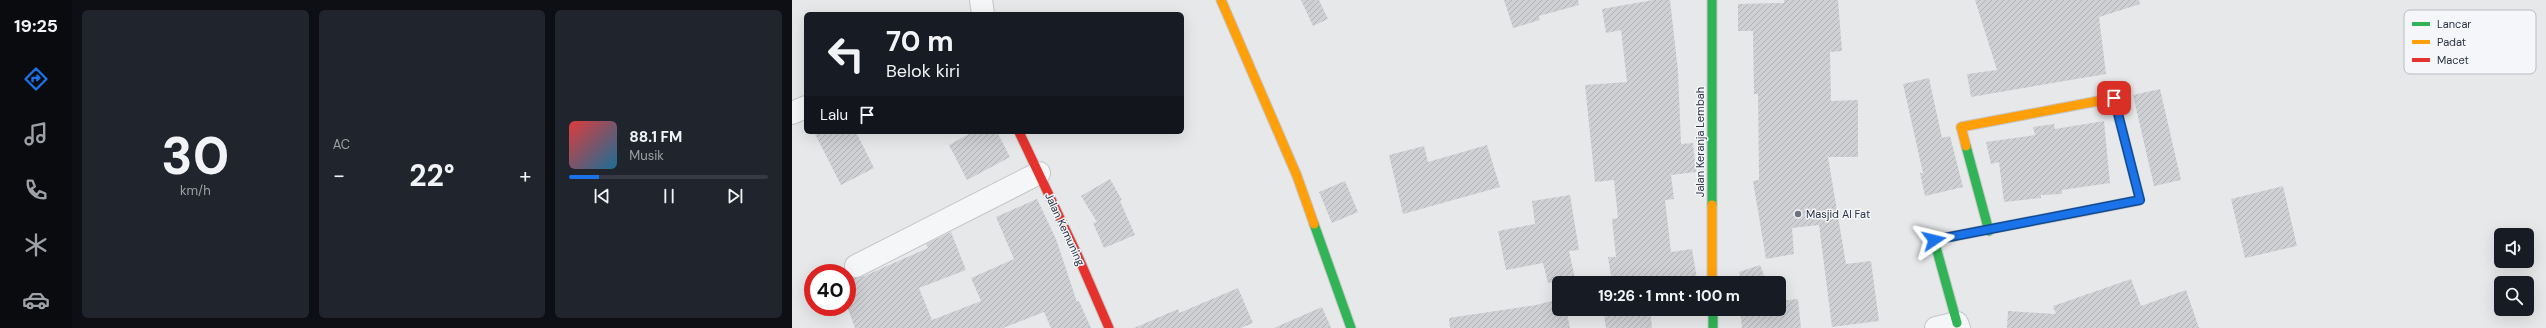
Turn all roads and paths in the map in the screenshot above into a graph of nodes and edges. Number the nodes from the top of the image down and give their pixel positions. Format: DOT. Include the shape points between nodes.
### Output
graph roads {
  1 [pos="981,0"];
  2 [pos="1221,0"];
  3 [pos="1712,0"];
  4 [pos="982,12"];
  5 [pos="804,108"];
  6 [pos="792,113"];
  7 [pos="1020,134"];
  8 [pos="1039,173"];
  9 [pos="1988,231"];
  10 [pos="856,266"];
  11 [pos="1712,276"];
  12 [pos="1713,316"];
  13 [pos="1951,326"];
  14 [pos="1109,328"];
  15 [pos="1351,328"];
  16 [pos="1713,328"];
  1 -- 4 [label="street"];
  2 -- 15 [label="street" via="1297,176"];
  3 -- 11 [label="street, Jalan Keranja Lembah"];
  5 -- 6 [label="street"];
  7 -- 8 [label="street, Jalan Kemuning"];
  8 -- 10 [label="street"];
  8 -- 14 [label="street, Jalan Kemuning"];
  9 -- 9 [label="street" via="2140,200 2114,98 1961,127"];
  9 -- 13 [label="street" via="1934,240"];
  12 -- 16 [label="street"];
}
